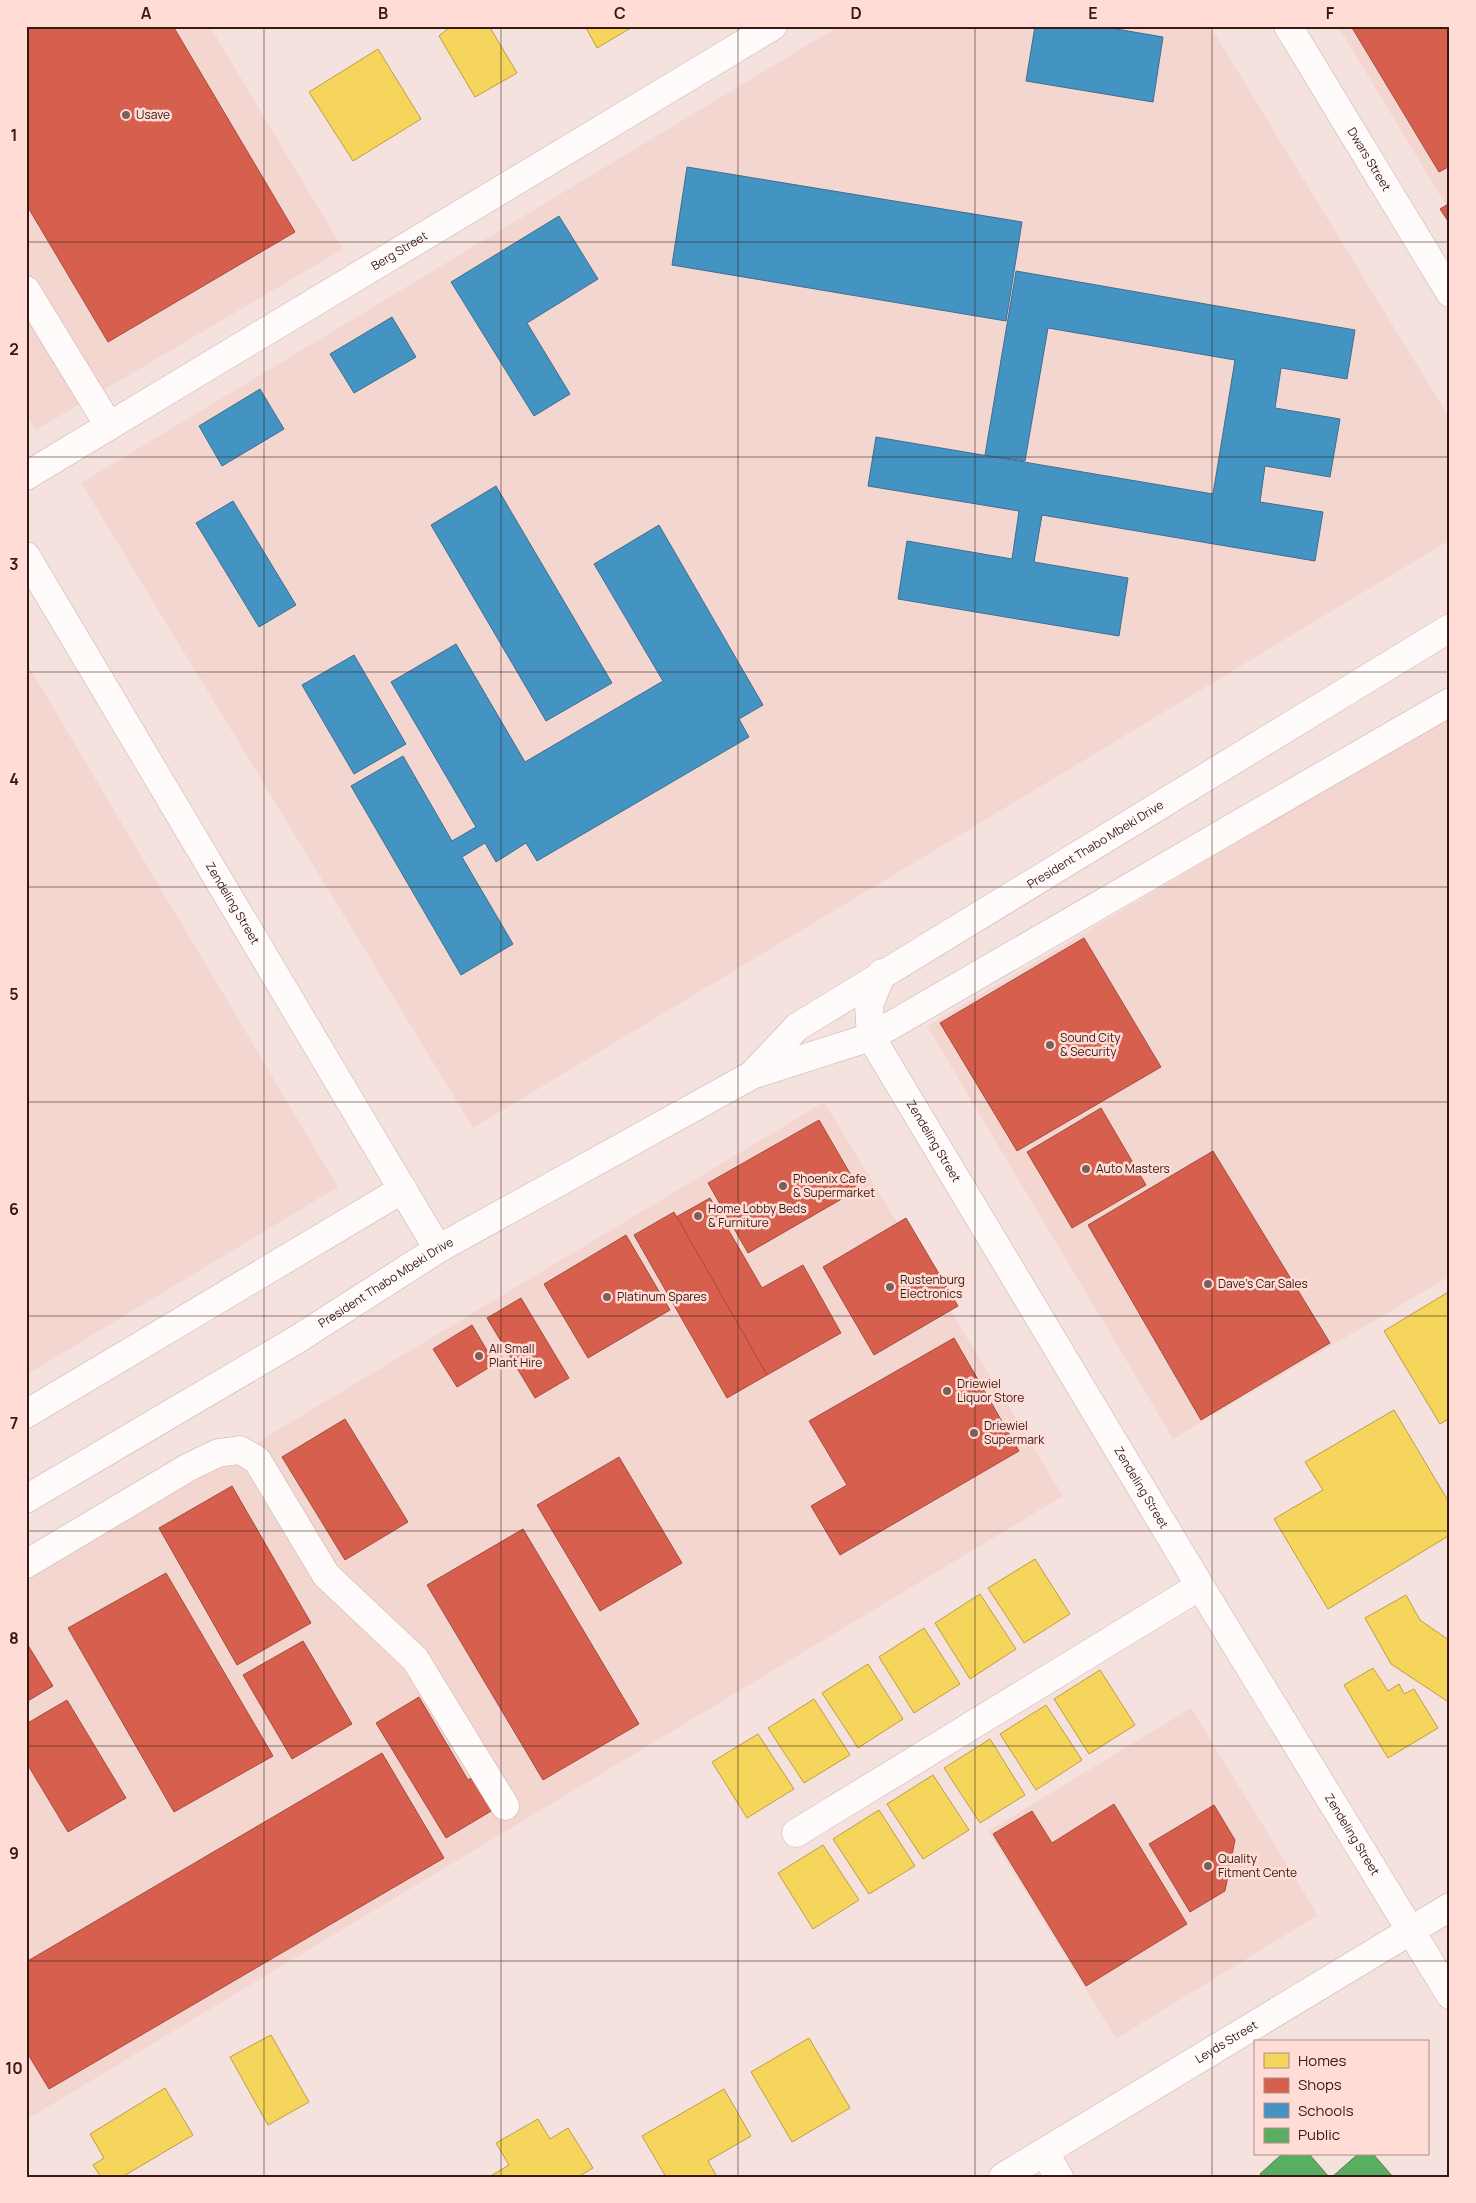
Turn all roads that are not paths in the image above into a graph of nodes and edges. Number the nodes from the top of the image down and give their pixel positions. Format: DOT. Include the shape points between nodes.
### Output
graph roads {
  1 [pos="773,26"];
  2 [pos="1288,26"];
  3 [pos="26,290"];
  4 [pos="1450,293"];
  5 [pos="109,426"];
  6 [pos="26,476"];
  7 [pos="26,556"];
  8 [pos="1450,628"];
  9 [pos="1450,702"];
  10 [pos="882,973"];
  11 [pos="877,1033"];
  12 [pos="752,1075"];
  13 [pos="403,1190"];
  14 [pos="438,1250"];
  15 [pos="26,1414"];
  16 [pos="26,1500"];
  17 [pos="26,1564"];
  18 [pos="1200,1586"];
  19 [pos="505,1806"];
  20 [pos="796,1833"];
  21 [pos="1450,1907"];
  22 [pos="1418,1926"];
  23 [pos="1450,1963"];
  24 [pos="1450,1995"];
  25 [pos="1044,2152"];
  26 [pos="1003,2177"];
  27 [pos="1059,2177"];
  1 -- 5 [label="street, Berg Street"];
  2 -- 4 [label="street, Dwars Street"];
  3 -- 5 [label="street"];
  5 -- 6 [label="street, Berg Street"];
  7 -- 13 [label="street, Zendeling Street"];
  8 -- 10 [label="street, President Thabo Mbeki Drive"];
  9 -- 11 [label="street, President Thabo Mbeki Drive"];
  10 -- 11 [label="street, Zendeling Street" via="869,1005"];
  10 -- 12 [label="street, President Thabo Mbeki Drive" via="797,1026"];
  11 -- 12 [label="street, President Thabo Mbeki Drive"];
  11 -- 18 [label="street, Zendeling Street"];
  11 -- 22 [label="street"];
  12 -- 14 [label="street, President Thabo Mbeki Drive"];
  13 -- 14 [label="street, Zendeling Street"];
  13 -- 15 [label="street"];
  14 -- 16 [label="street, President Thabo Mbeki Drive" via="296,1340"];
  17 -- 19 [label="street" via="189,1467 218,1453 240,1450 257,1460 326,1575 415,1659"];
  18 -- 20 [label="street"];
  18 -- 22 [label="street, Zendeling Street"];
  21 -- 22 [label="street, Leyds Street"];
  22 -- 23 [label="street"];
  22 -- 24 [label="street, Zendeling Street"];
  22 -- 25 [label="street, Leyds Street"];
  25 -- 26 [label="street, Leyds Street"];
  25 -- 27 [label="street"];
}
